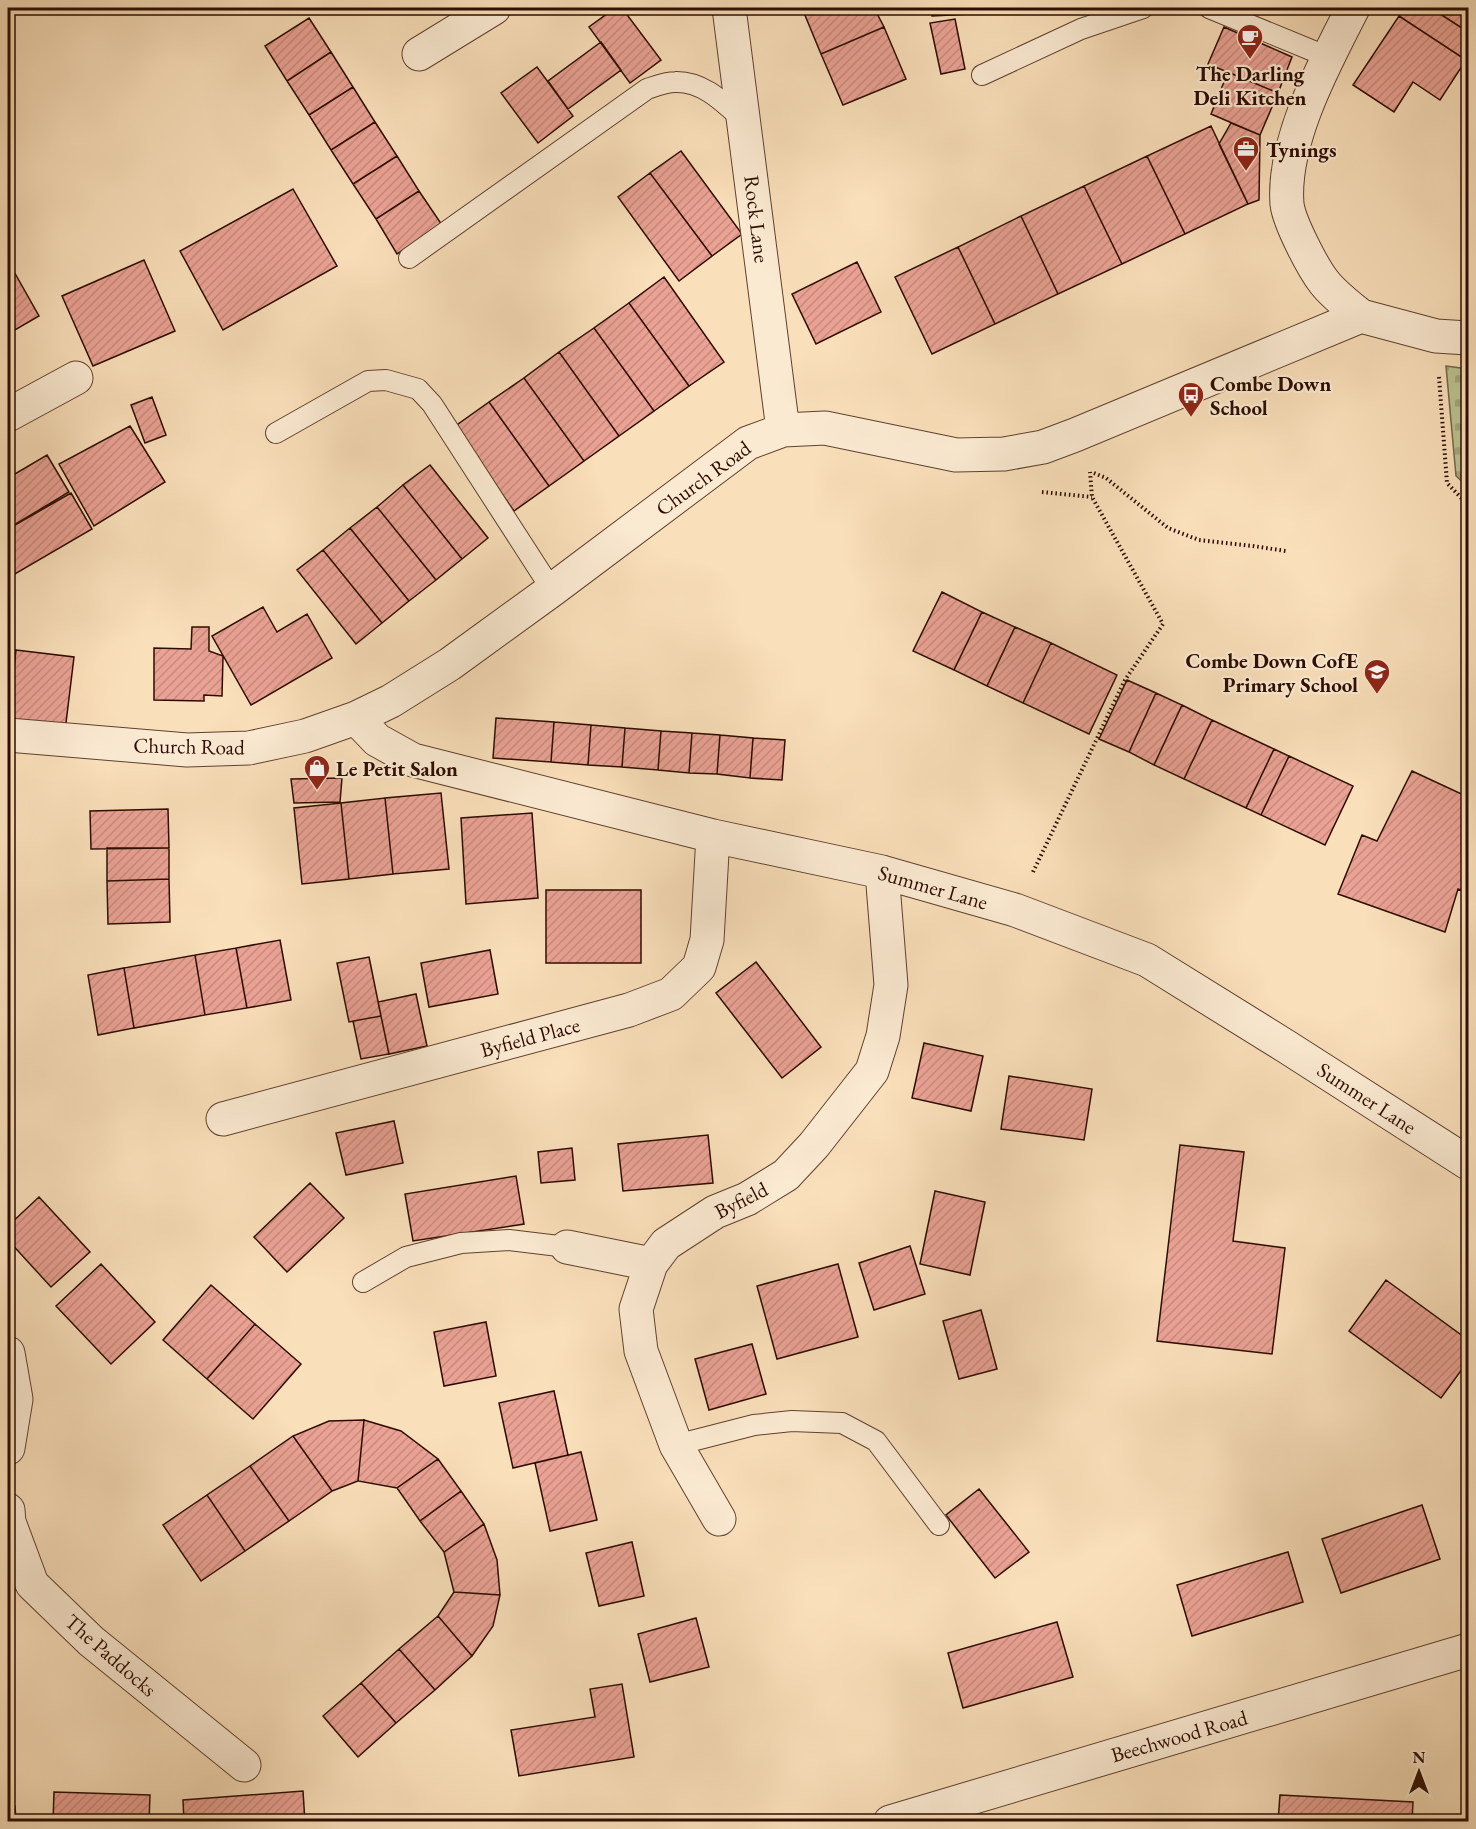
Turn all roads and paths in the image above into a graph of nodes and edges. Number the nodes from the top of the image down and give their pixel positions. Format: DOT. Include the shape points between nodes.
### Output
graph roads {
  1 [pos="494,8"];
  2 [pos="729,8"];
  3 [pos="1143,8"];
  4 [pos="1209,8"];
  5 [pos="1353,8"];
  6 [pos="1118,11"];
  7 [pos="419,54"];
  8 [pos="1328,57"];
  9 [pos="982,75"];
  10 [pos="745,122"];
  11 [pos="409,258"];
  12 [pos="1361,316"];
  13 [pos="1436,336"];
  14 [pos="1468,338"];
  15 [pos="76,378"];
  16 [pos="8,415"];
  17 [pos="783,430"];
  18 [pos="276,433"];
  19 [pos="1075,435"];
  20 [pos="1090,471"];
  21 [pos="1468,505"];
  22 [pos="1286,551"];
  23 [pos="552,590"];
  24 [pos="356,718"];
  25 [pos="8,735"];
  26 [pos="714,836"];
  27 [pos="882,872"];
  28 [pos="1015,910"];
  29 [pos="223,1119"];
  30 [pos="1468,1163"];
  31 [pos="567,1247"];
  32 [pos="651,1264"];
  33 [pos="363,1282"];
  34 [pos="8,1353"];
  35 [pos="676,1444"];
  36 [pos="8,1448"];
  37 [pos="8,1514"];
  38 [pos="719,1519"];
  39 [pos="939,1526"];
  40 [pos="1468,1650"];
  41 [pos="244,1765"];
  42 [pos="890,1821"];
  1 -- 7 [label="street"];
  2 -- 10 [label="street, Rock Lane"];
  3 -- 6 [label="lane"];
  4 -- 8 [label="lane"];
  5 -- 8 [label="street"];
  6 -- 9 [label="lane"];
  8 -- 12 [label="street" via="1296,135 1287,206 1299,239 1325,283"];
  10 -- 11 [label="lane" via="699,85 674,81 647,88"];
  10 -- 17 [label="street, Rock Lane"];
  12 -- 13 [label="street"];
  12 -- 19 [label="street, Church Road"];
  13 -- 14 [label="street"];
  13 -- 21 [label="path" via="1447,483"];
  15 -- 16 [label="street"];
  17 -- 19 [label="street, Church Road" via="825,428 956,454 1004,454 1042,447"];
  17 -- 23 [label="street, Church Road" via="748,443"];
  18 -- 23 [label="lane" via="368,381 386,380 418,389 432,404"];
  19 -- 20 [label="path"];
  20 -- 22 [label="path" via="1106,478 1168,528 1199,540"];
  20 -- 28 [label="path" via="1092,497 1163,624 1125,680"];
  23 -- 24 [label="street, Church Road" via="450,664"];
  24 -- 25 [label="street, Church Road" via="305,736 249,748 187,750"];
  24 -- 26 [label="street, Summer Lane" via="377,740 413,760"];
  26 -- 27 [label="street, Summer Lane"];
  26 -- 29 [label="street, Byfield Place" via="706,940 699,967 671,994 630,1010"];
  27 -- 28 [label="street, Summer Lane"];
  27 -- 32 [label="street, Byfield" via="891,985 883,1036 872,1071 786,1175 666,1244"];
  28 -- 30 [label="street, Summer Lane" via="1147,960"];
  31 -- 32 [label="street"];
  31 -- 33 [label="lane" via="509,1240 462,1243 406,1257"];
  32 -- 35 [label="street, Byfield" via="636,1309 641,1351"];
  34 -- 36 [label="street" via="16,1399"];
  35 -- 38 [label="street, Byfield"];
  35 -- 39 [label="lane" via="754,1425 842,1423 876,1441"];
  37 -- 41 [label="street, The Paddocks" via="32,1584 91,1641"];
  40 -- 42 [label="street, Beechwood Road"];
}
